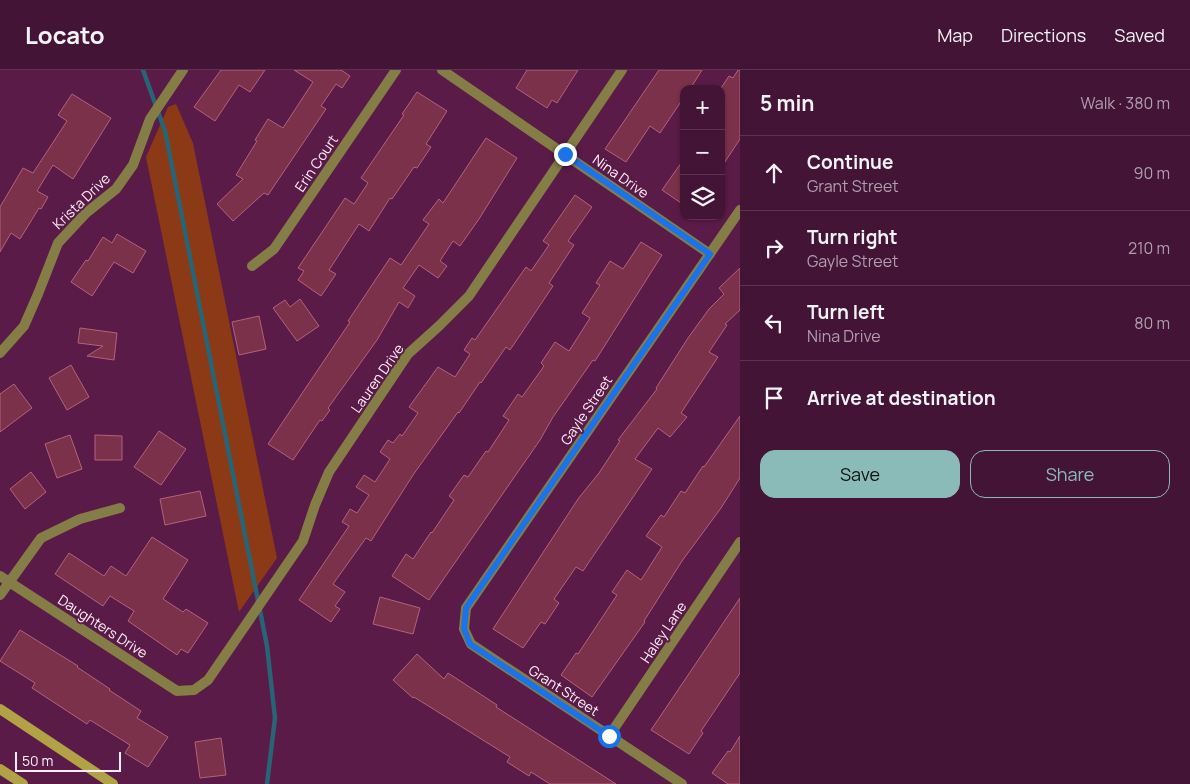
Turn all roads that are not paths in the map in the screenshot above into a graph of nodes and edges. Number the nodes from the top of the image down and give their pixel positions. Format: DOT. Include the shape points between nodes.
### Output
graph roads {
  1 [pos="183,70"];
  2 [pos="396,70"];
  3 [pos="442,70"];
  4 [pos="622,70"];
  5 [pos="565,154"];
  6 [pos="740,210"];
  7 [pos="710,254"];
  8 [pos="252,266"];
  9 [pos="0,353"];
  10 [pos="120,508"];
  11 [pos="740,542"];
  12 [pos="4,579"];
  13 [pos="0,595"];
  14 [pos="464,629"];
  15 [pos="194,690"];
  16 [pos="0,709"];
  17 [pos="609,736"];
  18 [pos="0,769"];
  19 [pos="23,784"];
  20 [pos="113,784"];
  21 [pos="682,784"];
  1 -- 9 [label="street, Krista Drive" via="150,118 133,166 116,189 86,213 58,243 24,326"];
  2 -- 8 [label="street, Erin Court" via="274,249"];
  3 -- 5 [label="street, Nina Drive"];
  4 -- 5 [label="street, Lauren Drive"];
  5 -- 7 [label="street, Nina Drive"];
  5 -- 15 [label="street, Lauren Drive" via="469,296 408,354 329,472 303,541 208,680"];
  6 -- 7 [label="street, Gayle Street"];
  7 -- 14 [label="street, Gayle Street" via="466,608"];
  10 -- 12 [label="street" via="80,518 41,538"];
  11 -- 17 [label="street, Haley Lane"];
  12 -- 13 [label="street"];
  12 -- 15 [label="street, Daughters Drive" via="177,690"];
  14 -- 17 [label="street, Grant Street" via="470,644"];
  16 -- 20 [label="main road"];
  17 -- 21 [label="street, Grant Street"];
  18 -- 19 [label="main road"];
}
